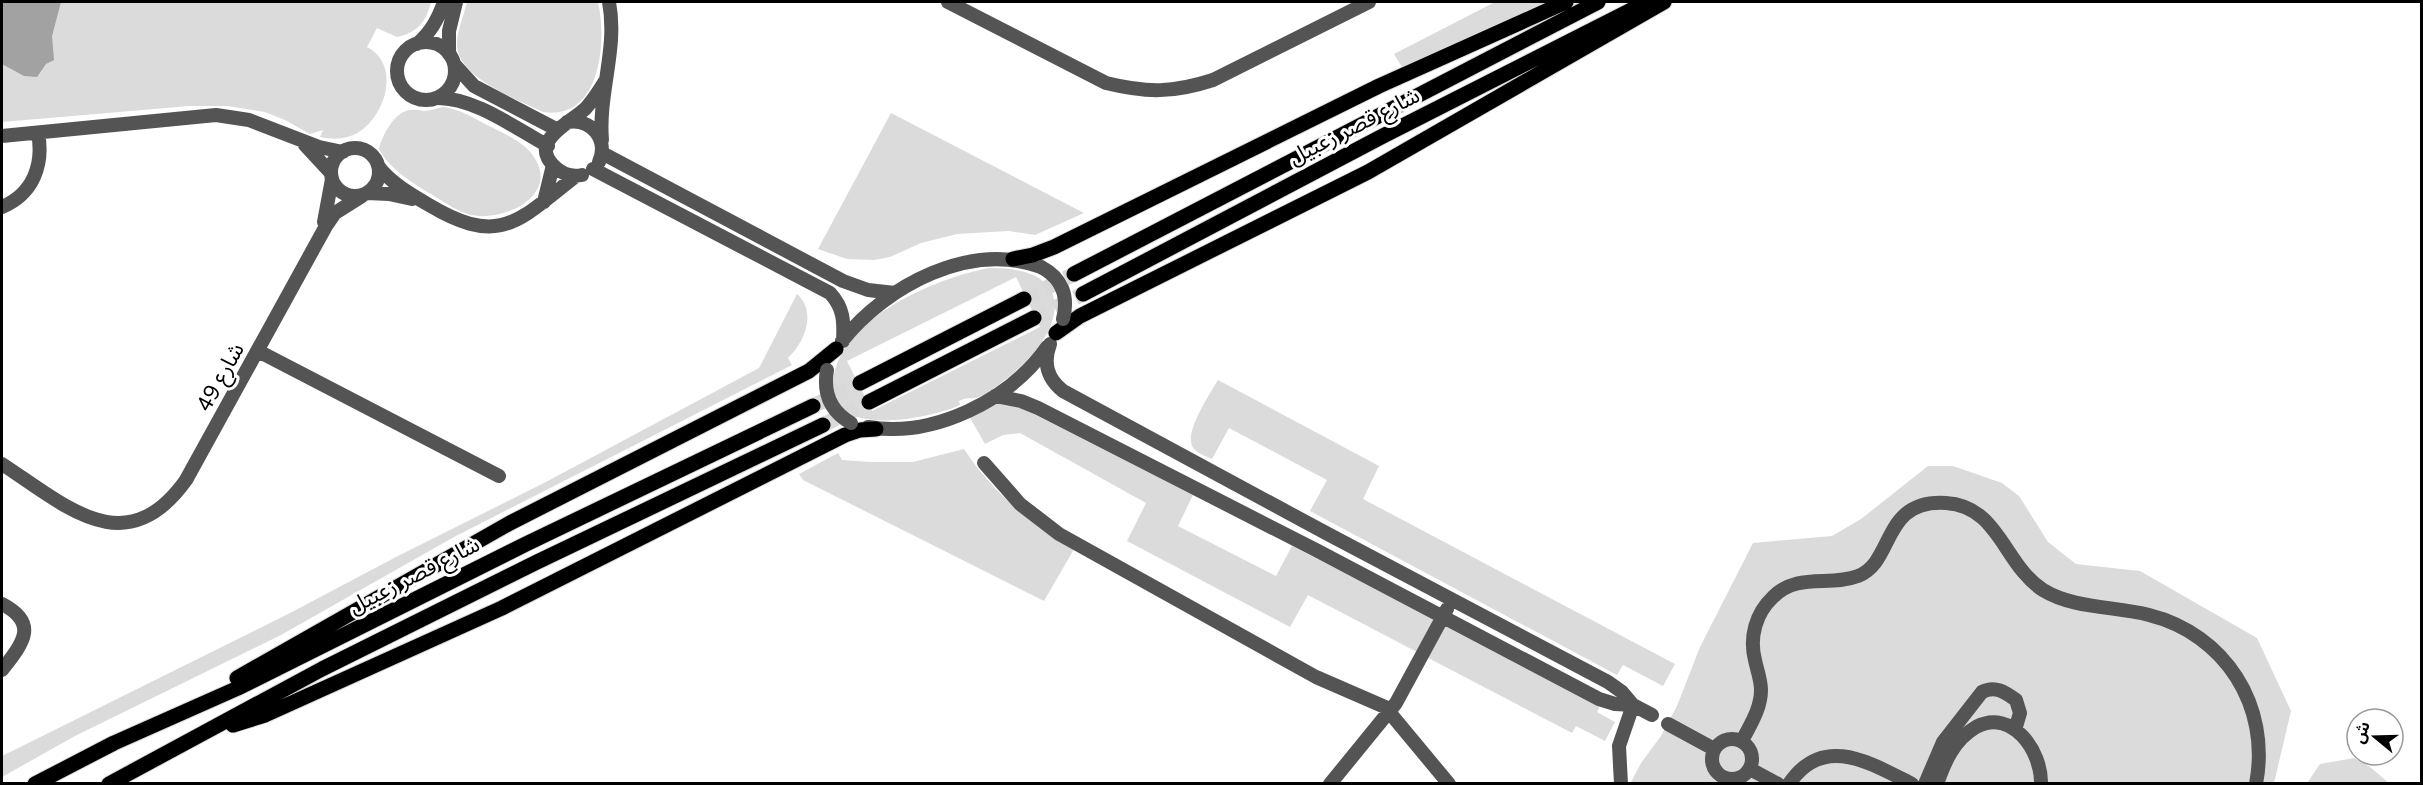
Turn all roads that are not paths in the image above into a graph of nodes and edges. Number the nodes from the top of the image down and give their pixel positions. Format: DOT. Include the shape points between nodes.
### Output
graph roads {
  1 [pos="444,2"];
  2 [pos="456,2"];
  3 [pos="609,2"];
  4 [pos="948,2"];
  5 [pos="1369,2"];
  6 [pos="1566,2"];
  7 [pos="1598,2"];
  8 [pos="1647,2"];
  9 [pos="1664,2"];
  10 [pos="417,44"];
  11 [pos="451,59"];
  12 [pos="605,81"];
  13 [pos="436,98"];
  14 [pos="561,126"];
  15 [pos="38,133"];
  16 [pos="2,136"];
  17 [pos="296,139"];
  18 [pos="548,146"];
  19 [pos="602,149"];
  20 [pos="343,152"];
  21 [pos="553,165"];
  22 [pos="378,166"];
  23 [pos="593,169"];
  24 [pos="332,176"];
  25 [pos="576,176"];
  26 [pos="364,194"];
  27 [pos="426,203"];
  28 [pos="543,204"];
  29 [pos="2,207"];
  30 [pos="318,238"];
  31 [pos="1013,259"];
  32 [pos="1074,274"];
  33 [pos="895,293"];
  34 [pos="1083,294"];
  35 [pos="1024,299"];
  36 [pos="1034,318"];
  37 [pos="1056,332"];
  38 [pos="839,345"];
  39 [pos="258,351"];
  40 [pos="860,383"];
  41 [pos="995,396"];
  42 [pos="869,402"];
  43 [pos="813,406"];
  44 [pos="823,425"];
  45 [pos="876,429"];
  46 [pos="984,463"];
  47 [pos="2,464"];
  48 [pos="499,476"];
  49 [pos="1452,599"];
  50 [pos="2,604"];
  51 [pos="2,609"];
  52 [pos="1443,617"];
  53 [pos="2,669"];
  54 [pos="205,702"];
  55 [pos="1633,705"];
  56 [pos="1390,712"];
  57 [pos="1652,715"];
  58 [pos="1961,718"];
  59 [pos="1668,724"];
  60 [pos="1978,726"];
  61 [pos="212,729"];
  62 [pos="2015,730"];
  63 [pos="1742,741"];
  64 [pos="1714,749"];
  65 [pos="1750,769"];
  66 [pos="1721,780"];
  67 [pos="35,783"];
  68 [pos="109,783"];
  69 [pos="1330,783"];
  70 [pos="1449,783"];
  71 [pos="1621,783"];
  72 [pos="1778,783"];
  73 [pos="1789,783"];
  74 [pos="1911,783"];
  75 [pos="1925,783"];
  76 [pos="1937,783"];
  77 [pos="2041,783"];
  78 [pos="2256,783"];
  1 -- 10 [label="street" via="435,24"];
  2 -- 11 [label="street" via="449,31"];
  3 -- 12 [label="street" via="613,31"];
  4 -- 5 [label="street" via="1106,83 1160,92 1213,80"];
  6 -- 31 [label="main road" via="1379,86 1054,247"];
  7 -- 32 [label="main road, شارع قصر زعبيل"];
  8 -- 34 [label="main road, شارع قصر زعبيل"];
  9 -- 37 [label="main road" via="1368,172 1080,316"];
  10 -- 11 [label="street" via="435,44"];
  10 -- 13 [label="street" via="401,56 399,81 414,98"];
  11 -- 13 [label="street" via="453,81"];
  11 -- 14 [label="street" via="474,86"];
  12 -- 14 [label="street" via="585,109"];
  12 -- 19 [label="street"];
  13 -- 18 [label="street" via="468,102"];
  14 -- 18 [label="street"];
  14 -- 19 [label="street" via="581,122 593,128"];
  15 -- 16 [label="street"];
  15 -- 17 [label="street" via="216,115 249,120"];
  15 -- 29 [label="street" via="40,160 31,185"];
  17 -- 20 [label="street"];
  17 -- 24 [label="street" via="315,154"];
  18 -- 21 [label="street"];
  19 -- 23 [label="street"];
  19 -- 33 [label="street" via="843,281 868,290"];
  20 -- 22 [label="street" via="354,148 366,152"];
  20 -- 24 [label="street" via="334,161"];
  21 -- 25 [label="street" via="563,174"];
  21 -- 28 [label="street"];
  22 -- 26 [label="street" via="378,178"];
  22 -- 27 [label="street" via="392,181"];
  23 -- 25 [label="street"];
  23 -- 38 [label="street" via="830,293 843,317"];
  24 -- 26 [label="street" via="344,193"];
  24 -- 30 [label="street, شارع 49" via="328,210"];
  25 -- 28 [label="street"];
  26 -- 27 [label="street" via="389,194"];
  26 -- 30 [label="street, شارع 49" via="335,213"];
  27 -- 28 [label="street" via="460,222 489,226 518,220"];
  30 -- 39 [label="street, شارع 49"];
  31 -- 33 [label="street" via="958,265"];
  31 -- 37 [label="street, bridge" via="1041,267 1058,279 1066,298"];
  33 -- 38 [label="street" via="861,319"];
  35 -- 40 [label="main road"];
  36 -- 42 [label="main road"];
  37 -- 41 [label="street" via="1020,378"];
  37 -- 49 [label="street" via="1046,352 1047,370 1063,391"];
  38 -- 45 [label="street, bridge" via="827,370 827,397 836,412 851,423"];
  38 -- 54 [label="main road" via="809,371 510,523 229,683"];
  39 -- 47 [label="street, شارع 49" via="186,480 174,497 140,521 113,524 89,518"];
  39 -- 48 [label="street"];
  41 -- 45 [label="street" via="955,416 927,424"];
  41 -- 52 [label="street" via="1038,408"];
  43 -- 54 [label="main road, شارع قصر زعبيل"];
  44 -- 61 [label="main road, شارع قصر زعبيل" via="506,577"];
  45 -- 61 [label="main road" via="845,435 501,608 297,701 252,719"];
  46 -- 56 [label="street" via="1020,504 1059,534 1316,677"];
  49 -- 52 [label="street"];
  49 -- 55 [label="street" via="1608,682"];
  50 -- 53 [label="street" via="20,618 24,633 19,648"];
  51 -- 53 [label="street" via="16,631 14,646"];
  52 -- 55 [label="street" via="1599,699"];
  52 -- 56 [label="street"];
  54 -- 67 [label="main road, شارع قصر زعبيل"];
  55 -- 57 [label="street"];
  55 -- 71 [label="street" via="1619,746"];
  56 -- 69 [label="street"];
  56 -- 70 [label="street"];
  58 -- 60 [label="street"];
  58 -- 62 [label="street" via="1982,692 1993,688 2019,704"];
  58 -- 75 [label="street" via="1943,742"];
  59 -- 64 [label="street"];
  60 -- 62 [label="street" via="1997,724"];
  60 -- 76 [label="street" via="1952,749"];
  61 -- 68 [label="main road, شارع قصر زعبيل"];
  62 -- 77 [label="street" via="2033,749"];
  63 -- 64 [label="street" via="1726,739"];
  63 -- 65 [label="street" via="1752,753"];
  63 -- 78 [label="street" via="1761,698 1752,641 1758,617 1767,604 1784,588 1798,582 1848,579 1864,574 1876,562 1901,518 1924,505 1944,502 1965,506 1986,519 2027,577 2051,594 2157,617 2215,649 2240,681 2253,711 2259,744"];
  64 -- 66 [label="street" via="1712,765"];
  65 -- 66 [label="street" via="1738,779"];
  65 -- 72 [label="street"];
  73 -- 74 [label="street" via="1809,764 1824,757 1841,756 1865,761"];
}
